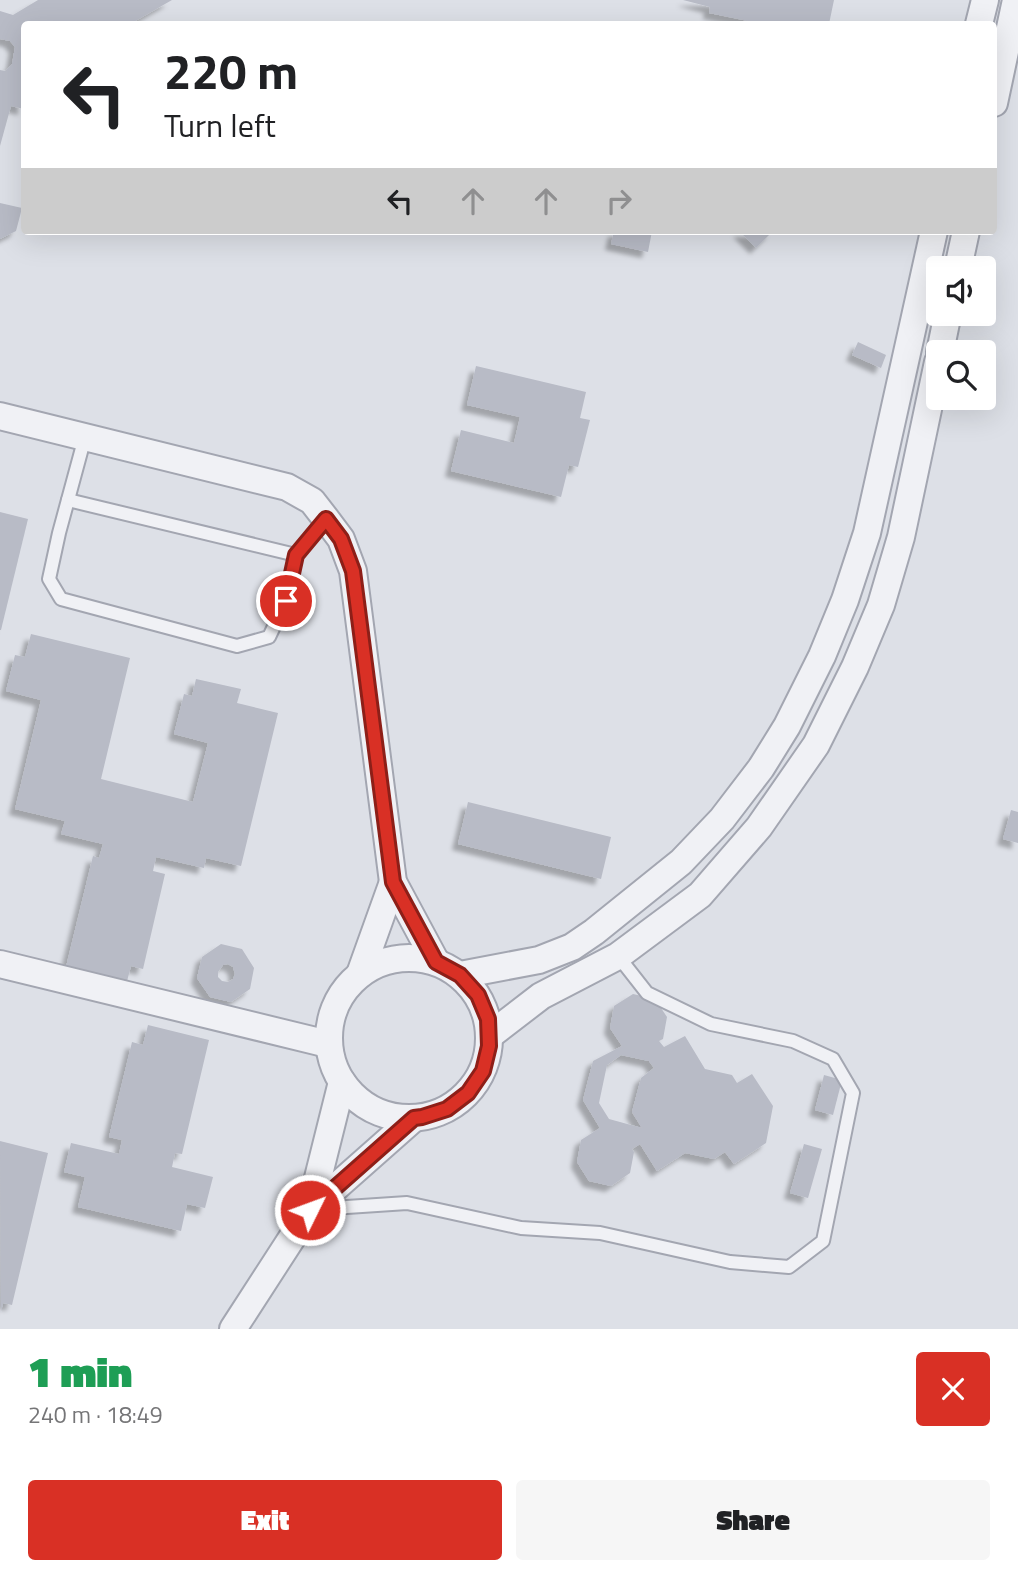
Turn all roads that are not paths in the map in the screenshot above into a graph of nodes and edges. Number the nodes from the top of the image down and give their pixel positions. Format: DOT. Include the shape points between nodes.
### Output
graph roads {
  1 [pos="985,0"];
  2 [pos="1016,0"];
  3 [pos="980,21"];
  4 [pos="997,89"];
  5 [pos="933,235"];
  6 [pos="965,235"];
  7 [pos="961,256"];
  8 [pos="0,397"];
  9 [pos="928,410"];
  10 [pos="0,416"];
  11 [pos="29,424"];
  12 [pos="85,437"];
  13 [pos="68,500"];
  14 [pos="326,519"];
  15 [pos="296,555"];
  16 [pos="393,882"];
  17 [pos="618,956"];
  18 [pos="436,962"];
  19 [pos="0,964"];
  20 [pos="360,974"];
  21 [pos="460,975"];
  22 [pos="489,1036"];
  23 [pos="328,1044"];
  24 [pos="342,1082"];
  25 [pos="414,1118"];
  26 [pos="310,1210"];
  27 [pos="233,1329"];
  1 -- 3 [label="street"];
  2 -- 4 [label="street"];
  5 -- 21 [label="street" via="867,533 822,656 761,768 681,862 594,932 539,960"];
  6 -- 7 [label="street"];
  8 -- 11 [label="street"];
  9 -- 17 [label="street" via="901,537 881,605 816,745 759,827 700,894"];
  10 -- 11 [label="street"];
  11 -- 12 [label="street"];
  12 -- 13 [label="lane"];
  12 -- 14 [label="street" via="287,487 312,501"];
  13 -- 15 [label="lane"];
  13 -- 15 [label="lane" via="49,579 61,599 237,646 269,637 286,601"];
  14 -- 15 [label="lane"];
  14 -- 16 [label="street" via="341,539 353,571"];
  16 -- 18 [label="street"];
  16 -- 20 [label="street"];
  17 -- 22 [label="street" via="541,996"];
  17 -- 26 [label="lane" via="647,993 710,1024 793,1041 833,1059 853,1093 823,1241 789,1267 730,1262 600,1233 521,1228 407,1203"];
  18 -- 20 [label="street" via="410,957 383,961"];
  18 -- 21 [label="street"];
  19 -- 23 [label="street"];
  20 -- 23 [label="street" via="341,993 330,1018"];
  21 -- 22 [label="street" via="478,995"];
  22 -- 25 [label="street" via="483,1071 468,1093 447,1109"];
  23 -- 24 [label="street"];
  24 -- 25 [label="street" via="371,1109 396,1118"];
  24 -- 26 [label="street"];
  25 -- 26 [label="street"];
  26 -- 27 [label="street"];
}
